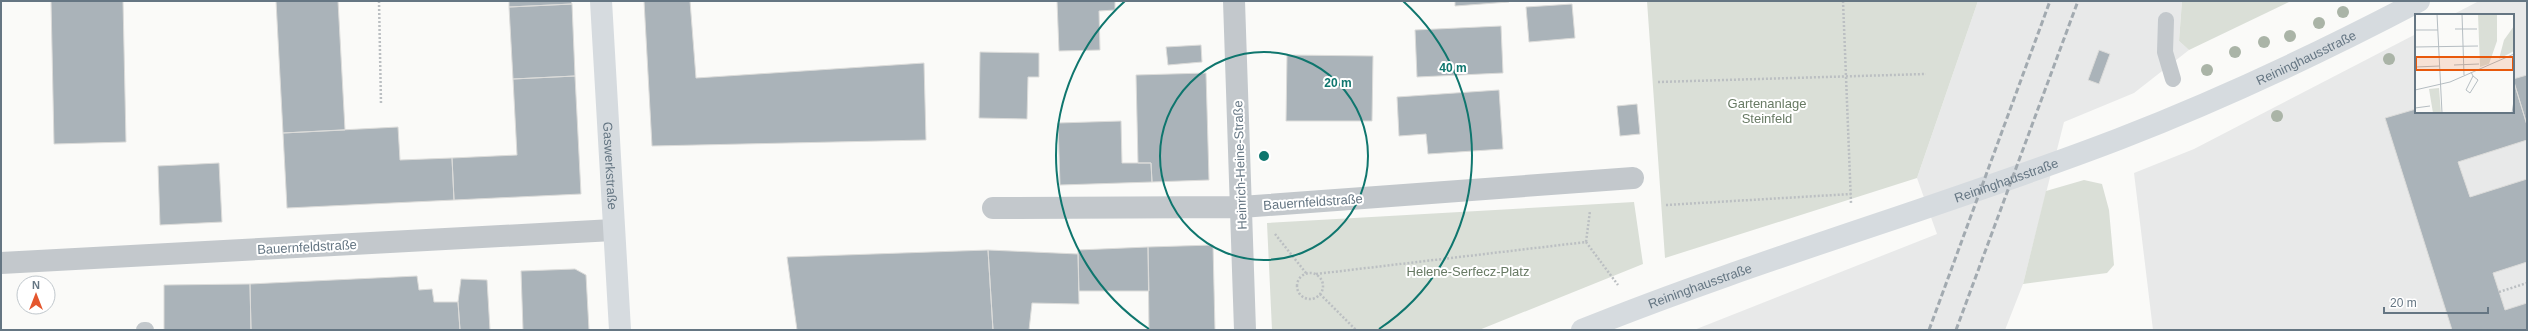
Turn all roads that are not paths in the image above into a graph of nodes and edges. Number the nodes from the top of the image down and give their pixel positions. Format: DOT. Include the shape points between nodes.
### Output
graph roads {
  1 [pos="601,1"];
  2 [pos="1234,1"];
  3 [pos="2420,1"];
  4 [pos="2166,20"];
  5 [pos="2174,79"];
  6 [pos="1633,178"];
  7 [pos="993,208"];
  8 [pos="1242,215"];
  9 [pos="613,230"];
  10 [pos="1,263"];
  11 [pos="620,330"];
  12 [pos="1245,330"];
  13 [pos="1582,330"];
  1 -- 9 [label="main road, Gaswerkstraße"];
  2 -- 8 [label="street, Heinrich-Heine-Straße"];
  3 -- 13 [label="main road, Reininghausstraße" via="2321,52 2144,129 1643,306"];
  4 -- 5 [label="lane" via="2165,52"];
  6 -- 8 [label="street, Bauernfeldstraße"];
  7 -- 8 [label="street, Bauernfeldstraße"];
  8 -- 12 [label="street, Heinrich-Heine-Straße"];
  9 -- 10 [label="street, Bauernfeldstraße"];
  9 -- 11 [label="main road, Gaswerkstraße"];
}
